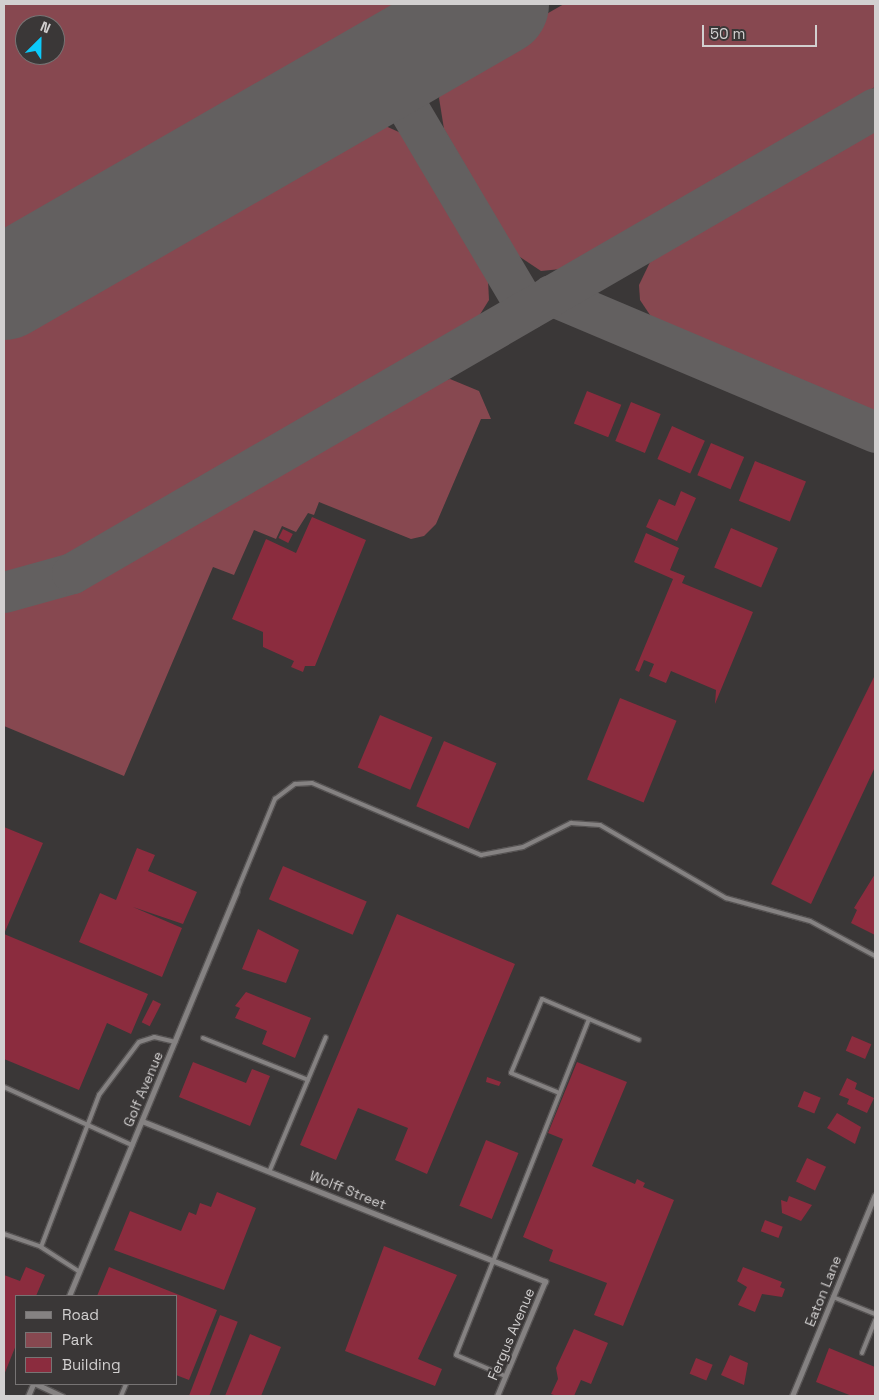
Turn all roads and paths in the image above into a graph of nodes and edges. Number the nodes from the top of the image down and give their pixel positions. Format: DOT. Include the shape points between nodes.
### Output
graph roads {
  1 [pos="237,891"];
  2 [pos="875,956"];
  3 [pos="589,1018"];
  4 [pos="326,1037"];
  5 [pos="203,1038"];
  6 [pos="639,1040"];
  7 [pos="175,1042"];
  8 [pos="308,1080"];
  9 [pos="4,1087"];
  10 [pos="558,1092"];
  11 [pos="142,1120"];
  12 [pos="88,1122"];
  13 [pos="132,1145"];
  14 [pos="270,1170"];
  15 [pos="875,1195"];
  16 [pos="4,1234"];
  17 [pos="41,1247"];
  18 [pos="493,1261"];
  19 [pos="80,1272"];
  20 [pos="545,1282"];
  21 [pos="70,1295"];
  22 [pos="833,1296"];
  23 [pos="875,1314"];
  24 [pos="875,1320"];
  25 [pos="862,1353"];
  26 [pos="505,1376"];
  27 [pos="36,1385"];
  28 [pos="62,1396"];
  29 [pos="497,1396"];
  30 [pos="792,1396"];
  1 -- 2 [label="lane" via="275,799 295,784 312,783 481,855 523,846 571,823 600,825 726,898 810,921"];
  1 -- 7 [label="street, Golf Avenue"];
  3 -- 6 [label="lane"];
  3 -- 10 [label="lane"];
  3 -- 10 [label="lane" via="542,999 510,1073"];
  4 -- 8 [label="lane"];
  5 -- 8 [label="lane"];
  7 -- 11 [label="street, Golf Avenue"];
  7 -- 12 [label="lane" via="154,1037 139,1042 99,1095"];
  8 -- 14 [label="lane"];
  9 -- 12 [label="lane"];
  10 -- 18 [label="lane"];
  11 -- 13 [label="street, Golf Avenue"];
  11 -- 14 [label="street, Wolff Street"];
  12 -- 13 [label="lane"];
  12 -- 17 [label="lane"];
  13 -- 19 [label="street, Golf Avenue"];
  14 -- 18 [label="street, Wolff Street"];
  15 -- 22 [label="street, Eaton Lane"];
  16 -- 17 [label="lane"];
  17 -- 19 [label="lane"];
  18 -- 20 [label="street, Wolff Street"];
  18 -- 26 [label="lane" via="456,1355"];
  19 -- 21 [label="street, Golf Avenue"];
  20 -- 26 [label="street, Fergus Avenue"];
  22 -- 23 [label="lane"];
  22 -- 30 [label="street, Eaton Lane"];
  24 -- 25 [label="lane"];
  26 -- 29 [label="street, Fergus Avenue"];
  27 -- 28 [label="street"];
}
